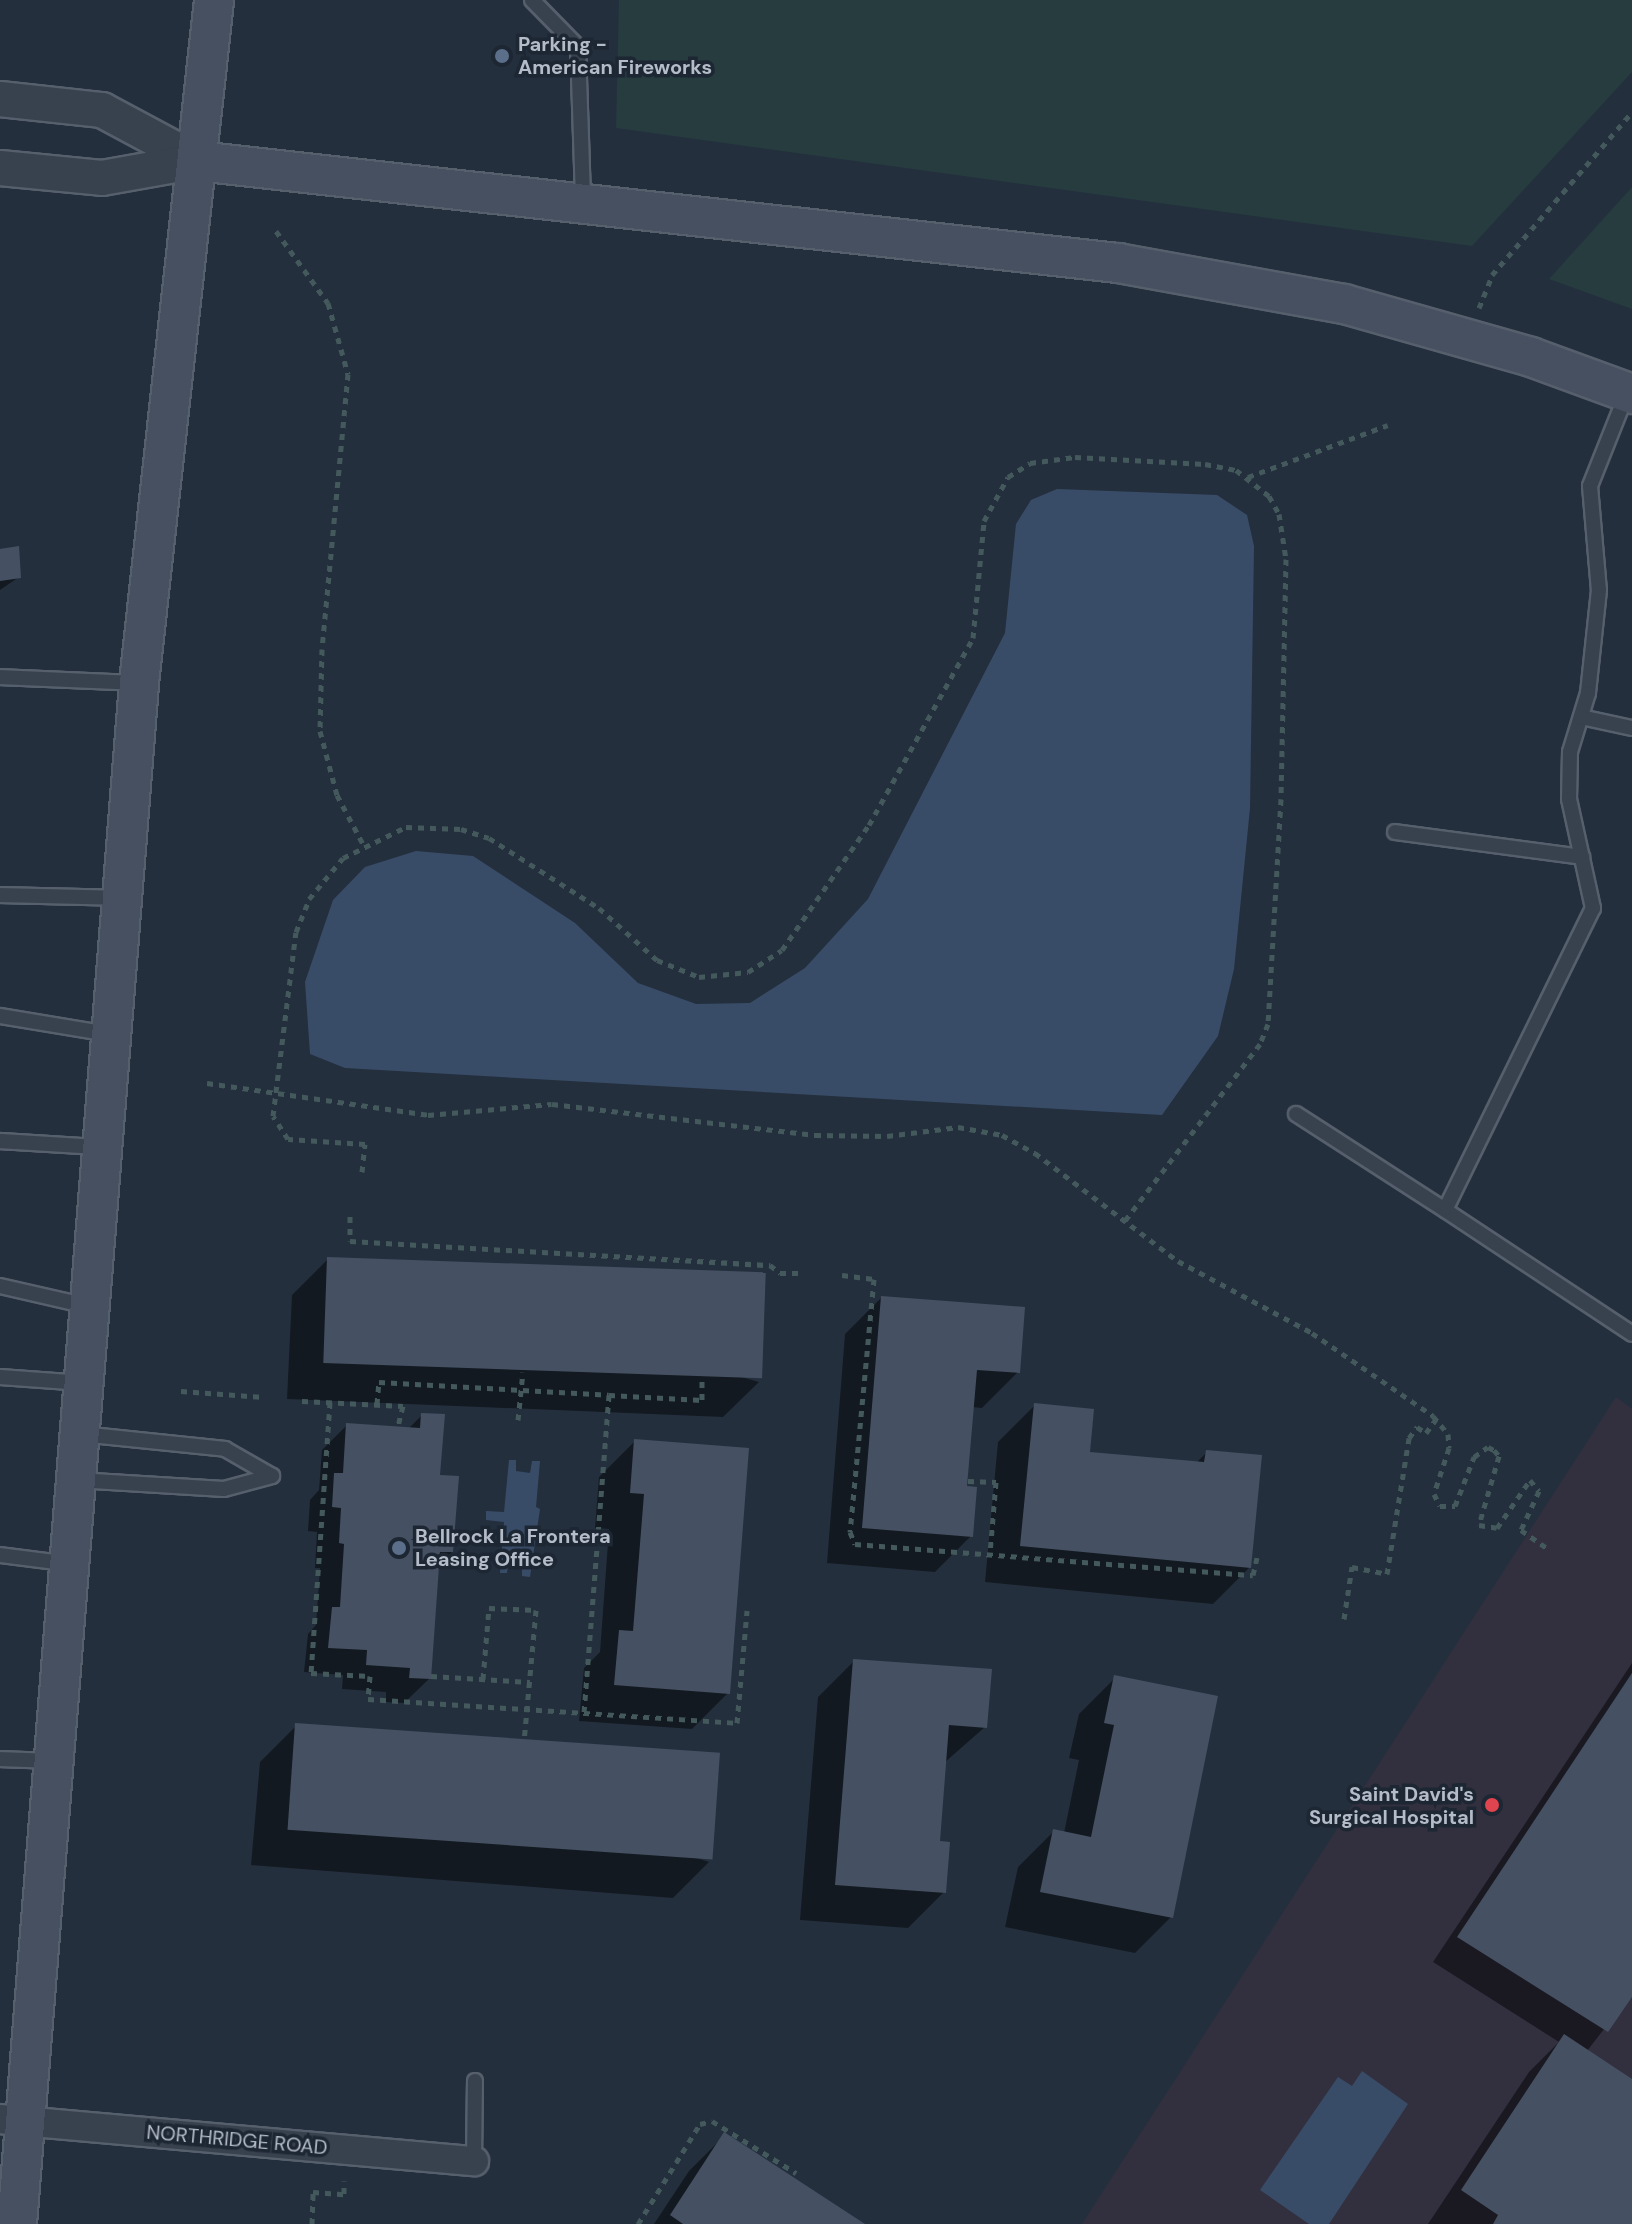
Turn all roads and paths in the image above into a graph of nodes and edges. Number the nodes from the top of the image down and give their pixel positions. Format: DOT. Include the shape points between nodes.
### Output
graph roads {
  1 [pos="214,0"];
  2 [pos="532,0"];
  3 [pos="0,99"];
  4 [pos="1632,112"];
  5 [pos="197,161"];
  6 [pos="0,168"];
  7 [pos="583,202"];
  8 [pos="276,231"];
  9 [pos="1466,339"];
  10 [pos="1630,393"];
  11 [pos="1388,425"];
  12 [pos="1248,477"];
  13 [pos="0,677"];
  14 [pos="139,683"];
  15 [pos="1581,717"];
  16 [pos="1632,728"];
  17 [pos="1395,832"];
  18 [pos="363,844"];
  19 [pos="1582,857"];
  20 [pos="0,895"];
  21 [pos="124,898"];
  22 [pos="0,1016"];
  23 [pos="113,1035"];
  24 [pos="207,1083"];
  25 [pos="276,1089"];
  26 [pos="1296,1114"];
  27 [pos="0,1141"];
  28 [pos="104,1147"];
  29 [pos="362,1172"];
  30 [pos="1445,1210"];
  31 [pos="350,1216"];
  32 [pos="1124,1222"];
  33 [pos="802,1273"];
  34 [pos="842,1275"];
  35 [pos="0,1286"];
  36 [pos="91,1307"];
  37 [pos="1632,1334"];
  38 [pos="523,1372"];
  39 [pos="0,1377"];
  40 [pos="702,1380"];
  41 [pos="84,1383"];
  42 [pos="521,1389"];
  43 [pos="181,1391"];
  44 [pos="609,1395"];
  45 [pos="263,1397"];
  46 [pos="302,1401"];
  47 [pos="330,1402"];
  48 [pos="377,1404"];
  49 [pos="1436,1419"];
  50 [pos="518,1420"];
  51 [pos="398,1426"];
  52 [pos="80,1434"];
  53 [pos="77,1480"];
  54 [pos="968,1481"];
  55 [pos="1550,1550"];
  56 [pos="990,1554"];
  57 [pos="0,1555"];
  58 [pos="1257,1557"];
  59 [pos="70,1564"];
  60 [pos="747,1610"];
  61 [pos="1344,1619"];
  62 [pos="431,1676"];
  63 [pos="483,1679"];
  64 [pos="530,1682"];
  65 [pos="527,1711"];
  66 [pos="584,1715"];
  67 [pos="524,1741"];
  68 [pos="0,1759"];
  69 [pos="54,1761"];
  70 [pos="475,2081"];
  71 [pos="12,2120"];
  72 [pos="474,2161"];
  73 [pos="796,2173"];
  74 [pos="344,2181"];
  75 [pos="17,2224"];
  76 [pos="312,2224"];
  77 [pos="638,2224"];
  1 -- 5 [label="main road"];
  2 -- 7 [label="lane" via="578,47"];
  3 -- 5 [label="street" via="102,110"];
  4 -- 9 [label="path" via="1492,275"];
  5 -- 6 [label="street" via="102,178"];
  5 -- 7 [label="main road"];
  5 -- 14 [label="main road"];
  7 -- 9 [label="main road" via="1118,263 1344,304"];
  8 -- 18 [label="path" via="328,303 348,374 320,731 337,795"];
  9 -- 10 [label="main road"];
  10 -- 15 [label="lane" via="1590,486 1599,590"];
  11 -- 12 [label="path"];
  12 -- 18 [label="path" via="1205,464 1075,457 1030,463 1008,477 984,521 973,638 869,825 782,950 748,972 699,977 657,960 599,908 489,838 433,826 406,827"];
  12 -- 32 [label="path" via="1279,514 1286,559 1281,799 1268,1024 1260,1044"];
  13 -- 14 [label="lane"];
  14 -- 21 [label="main road"];
  15 -- 16 [label="lane"];
  15 -- 19 [label="lane" via="1570,752 1569,799"];
  17 -- 19 [label="lane"];
  18 -- 25 [label="path" via="323,878 296,932"];
  19 -- 30 [label="lane" via="1593,908"];
  20 -- 21 [label="lane"];
  21 -- 23 [label="main road"];
  22 -- 23 [label="lane"];
  23 -- 28 [label="main road"];
  24 -- 25 [label="path"];
  25 -- 29 [label="path" via="273,1116 288,1139 365,1144"];
  25 -- 32 [label="path" via="428,1115 552,1104 815,1135 981,1129 1035,1153"];
  26 -- 30 [label="lane"];
  27 -- 28 [label="lane"];
  28 -- 36 [label="main road"];
  30 -- 37 [label="lane"];
  31 -- 33 [label="path" via="350,1241 770,1265 780,1273"];
  32 -- 49 [label="path" via="1178,1261 1340,1351"];
  34 -- 56 [label="path" via="874,1279 850,1532 855,1544"];
  35 -- 36 [label="lane"];
  36 -- 41 [label="main road"];
  38 -- 42 [label="path"];
  39 -- 41 [label="lane"];
  40 -- 44 [label="path" via="702,1400"];
  41 -- 52 [label="main road"];
  42 -- 44 [label="path"];
  42 -- 48 [label="path" via="379,1382"];
  42 -- 50 [label="path"];
  43 -- 45 [label="path"];
  44 -- 66 [label="path"];
  46 -- 47 [label="path"];
  47 -- 48 [label="path"];
  47 -- 65 [label="path" via="311,1673 370,1676 368,1699"];
  48 -- 51 [label="path" via="403,1406"];
  49 -- 55 [label="path" via="1448,1434 1449,1448 1436,1501 1446,1509 1455,1506 1474,1457 1488,1447 1499,1456 1479,1525 1497,1528 1530,1480 1539,1491 1521,1530"];
  49 -- 61 [label="path" via="1426,1433 1417,1427 1409,1438 1387,1574 1352,1567"];
  52 -- 53 [label="main road"];
  52 -- 53 [label="lane" via="225,1449 272,1476 224,1489"];
  53 -- 59 [label="main road"];
  54 -- 56 [label="path" via="996,1482"];
  56 -- 58 [label="path" via="1253,1575"];
  57 -- 59 [label="lane"];
  59 -- 69 [label="main road"];
  60 -- 66 [label="path" via="737,1723"];
  62 -- 63 [label="path"];
  63 -- 64 [label="path"];
  63 -- 64 [label="path" via="489,1608 536,1610"];
  64 -- 65 [label="path"];
  65 -- 66 [label="path"];
  65 -- 67 [label="path"];
  68 -- 69 [label="lane"];
  69 -- 71 [label="main road"];
  70 -- 72 [label="lane"];
  71 -- 72 [label="street, NORTHRIDGE ROAD"];
  71 -- 75 [label="main road"];
  73 -- 77 [label="path" via="712,2121 700,2124"];
  74 -- 76 [label="path" via="344,2194 313,2192"];
}
